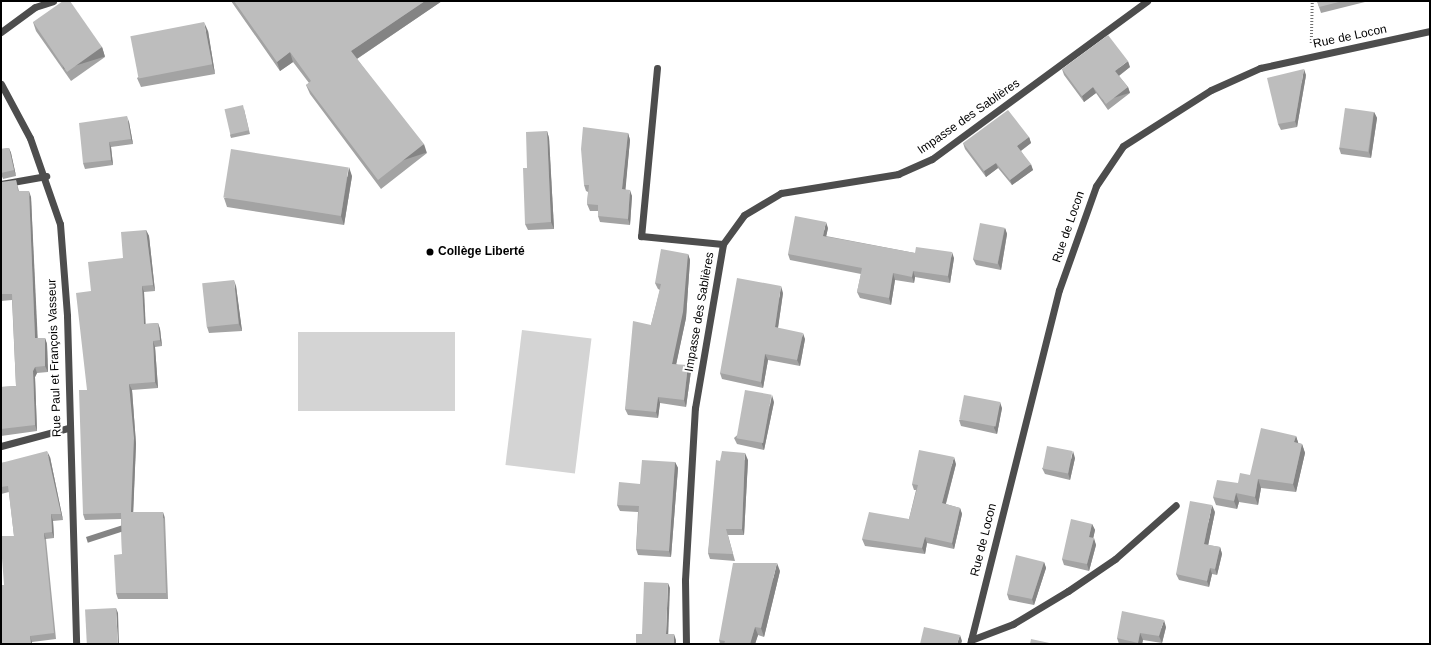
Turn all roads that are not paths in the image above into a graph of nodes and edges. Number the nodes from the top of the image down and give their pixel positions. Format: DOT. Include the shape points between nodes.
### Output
graph roads {
  1 [pos="53,1"];
  2 [pos="1147,1"];
  3 [pos="1430,31"];
  4 [pos="1,32"];
  5 [pos="657,68"];
  6 [pos="1,84"];
  7 [pos="46,176"];
  8 [pos="1,184"];
  9 [pos="723,244"];
  10 [pos="68,428"];
  11 [pos="1,446"];
  12 [pos="1176,505"];
  13 [pos="970,642"];
  14 [pos="76,644"];
  15 [pos="686,644"];
  1 -- 4 [label="street" via="35,7"];
  2 -- 9 [label="street, Impasse des Sablières" via="932,159 898,174 781,193 744,215"];
  3 -- 13 [label="street, Rue de Locon" via="1260,68 1211,90 1163,118 1124,146 1096,186 1059,290"];
  5 -- 9 [label="street" via="641,236"];
  6 -- 7 [label="street, Rue Paul et François Vasseur" via="30,138"];
  7 -- 8 [label="street"];
  7 -- 10 [label="street, Rue Paul et François Vasseur" via="60,232 67,316"];
  9 -- 15 [label="street, Impasse des Sablières" via="695,408 685,580"];
  10 -- 11 [label="street"];
  10 -- 14 [label="street, Rue Paul et François Vasseur"];
  12 -- 13 [label="street" via="1115,559 1068,591 1013,624"];
}
